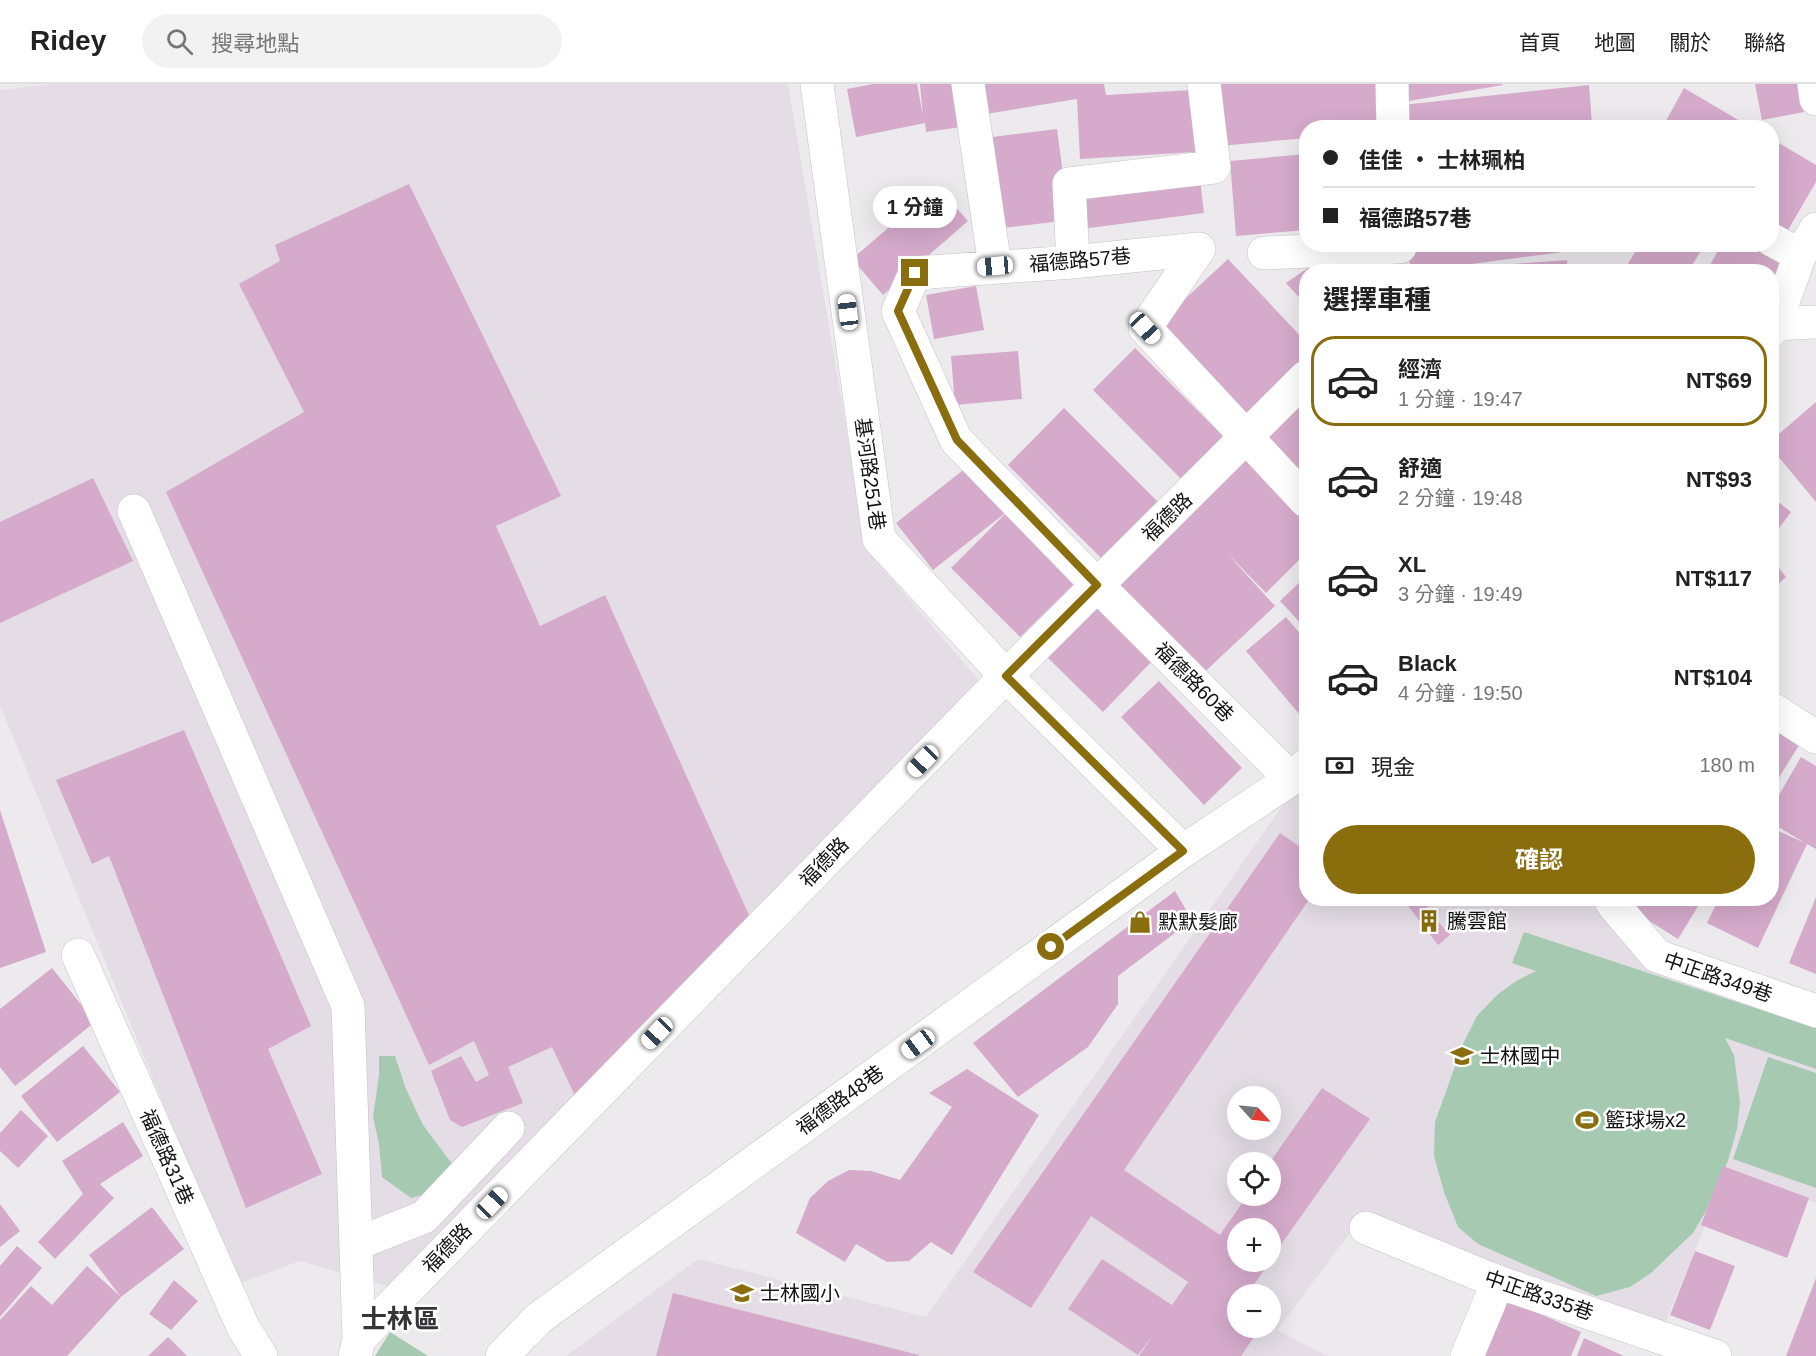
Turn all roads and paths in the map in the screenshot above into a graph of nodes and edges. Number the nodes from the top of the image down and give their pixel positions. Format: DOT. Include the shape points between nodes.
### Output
graph roads {
  1 [pos="817,84"];
  2 [pos="969,84"];
  3 [pos="1204,84"];
  4 [pos="1392,84"];
  5 [pos="1814,84"];
  6 [pos="1816,99"];
  7 [pos="1394,120"];
  8 [pos="1779,240"];
  9 [pos="1808,242"];
  10 [pos="1264,253"];
  11 [pos="1401,254"];
  12 [pos="1073,262"];
  13 [pos="995,266"];
  14 [pos="1779,312"];
  15 [pos="1816,322"];
  16 [pos="1779,326"];
  17 [pos="1299,384"];
  18 [pos="1246,438"];
  19 [pos="1299,494"];
  20 [pos="134,511"];
  21 [pos="1097,585"];
  22 [pos="1006,676"];
  23 [pos="1779,714"];
  24 [pos="1816,737"];
  25 [pos="1299,772"];
  26 [pos="1183,851"];
  27 [pos="1615,906"];
  28 [pos="78,955"];
  29 [pos="1816,1011"];
  30 [pos="507,1128"];
  31 [pos="1366,1228"];
  32 [pos="356,1244"];
  33 [pos="1498,1282"];
  34 [pos="357,1347"];
  35 [pos="261,1356"];
  36 [pos="502,1356"];
  37 [pos="1467,1356"];
  38 [pos="1715,1356"];
  1 -- 22 [label="street, 基河路251巷" via="879,539"];
  2 -- 13 [label="street"];
  3 -- 12 [label="street" via="1214,167 1069,184"];
  4 -- 7 [label="street"];
  5 -- 6 [label="street"];
  8 -- 9 [label="street"];
  9 -- 14 [label="street"];
  10 -- 11 [label="street"];
  12 -- 13 [label="street, 福德路57巷"];
  12 -- 18 [label="street, 福德路57巷" via="1199,249 1145,328"];
  13 -- 21 [label="street, 福德路57巷" via="915,273 898,311 957,440"];
  15 -- 16 [label="street"];
  17 -- 18 [label="street, 福德路"];
  18 -- 19 [label="street"];
  18 -- 21 [label="street, 福德路"];
  20 -- 32 [label="street" via="348,1006"];
  21 -- 22 [label="street, 福德路"];
  21 -- 25 [label="street, 福德路60巷"];
  22 -- 26 [label="street, 基河路251巷"];
  22 -- 34 [label="street, 福德路"];
  23 -- 24 [label="street"];
  25 -- 26 [label="street"];
  26 -- 36 [label="street, 福德路48巷" via="539,1318"];
  27 -- 29 [label="street, 中正路349巷" via="1657,956"];
  28 -- 35 [label="street, 福德路31巷" via="243,1327"];
  30 -- 32 [label="street" via="424,1217"];
  31 -- 33 [label="street, 中正路335巷"];
  32 -- 34 [label="street"];
  33 -- 37 [label="street"];
  33 -- 38 [label="street, 中正路335巷"];
}
